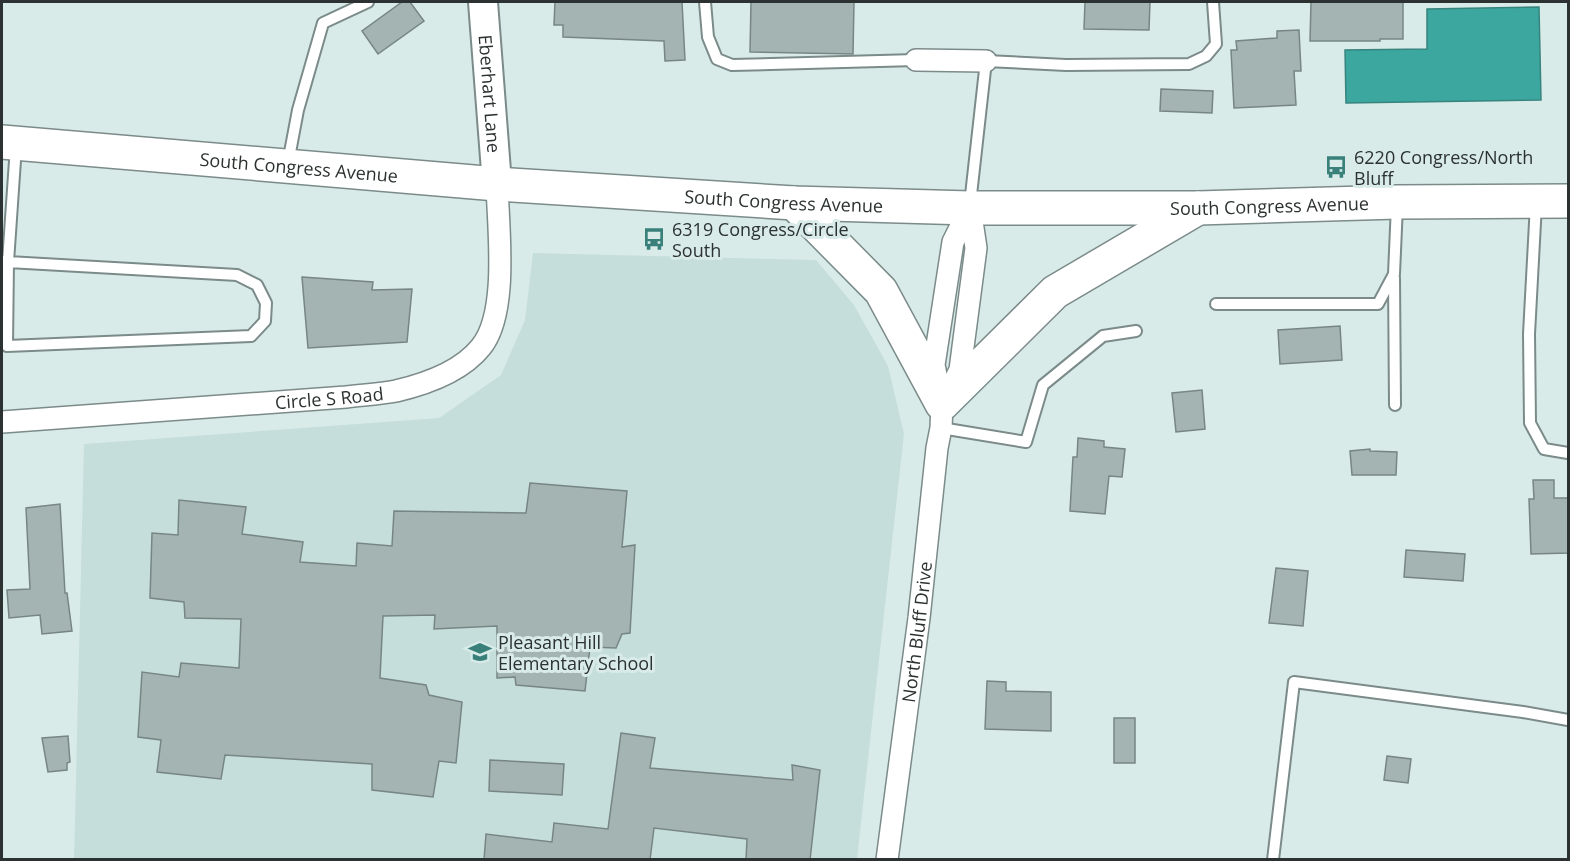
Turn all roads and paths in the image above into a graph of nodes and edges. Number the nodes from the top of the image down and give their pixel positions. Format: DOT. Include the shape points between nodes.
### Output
graph roads {
  1 [pos="368,2"];
  2 [pos="483,2"];
  3 [pos="705,2"];
  4 [pos="1213,2"];
  5 [pos="916,60"];
  6 [pos="986,61"];
  7 [pos="9,143"];
  8 [pos="287,166"];
  9 [pos="497,184"];
  10 [pos="1537,201"];
  11 [pos="1569,201"];
  12 [pos="1397,202"];
  13 [pos="794,203"];
  14 [pos="970,207"];
  15 [pos="1198,208"];
  16 [pos="5,262"];
  17 [pos="1394,274"];
  18 [pos="1216,304"];
  19 [pos="1136,331"];
  20 [pos="1395,405"];
  21 [pos="941,416"];
  22 [pos="2,422"];
  23 [pos="1569,453"];
  24 [pos="1569,720"];
  25 [pos="887,860"];
  26 [pos="1273,860"];
  1 -- 8 [label="lane" via="323,23 298,110"];
  2 -- 9 [label="street, Eberhart Lane"];
  3 -- 5 [label="lane" via="708,37 717,59 732,65"];
  4 -- 6 [label="lane" via="1216,44 1206,56 1189,64"];
  5 -- 6 [label="street"];
  6 -- 14 [label="lane"];
  7 -- 8 [label="main road, South Congress Avenue"];
  7 -- 16 [label="lane"];
  8 -- 9 [label="main road, South Congress Avenue"];
  9 -- 13 [label="main road, South Congress Avenue"];
  9 -- 22 [label="street, Circle S Road" via="499,291 491,329 481,347 460,366 437,378 396,391 346,397"];
  10 -- 11 [label="main road, South Congress Avenue"];
  10 -- 12 [label="main road, South Congress Avenue"];
  10 -- 23 [label="lane" via="1529,334 1530,423 1544,449"];
  12 -- 15 [label="main road, South Congress Avenue"];
  12 -- 17 [label="lane"];
  13 -- 14 [label="main road, South Congress Avenue"];
  13 -- 21 [label="main road" via="881,291"];
  14 -- 15 [label="main road, South Congress Avenue"];
  14 -- 21 [label="street, North Bluff Drive" via="976,248 960,370"];
  15 -- 21 [label="main road" via="1055,292"];
  16 -- 16 [label="lane" via="237,275 257,285 266,303 265,321 251,336 7,346"];
  17 -- 18 [label="lane" via="1378,304"];
  17 -- 20 [label="lane"];
  19 -- 21 [label="lane" via="1103,336 1043,385 1026,442"];
  21 -- 25 [label="street, North Bluff Drive"];
  24 -- 26 [label="lane" via="1294,682"];
}
